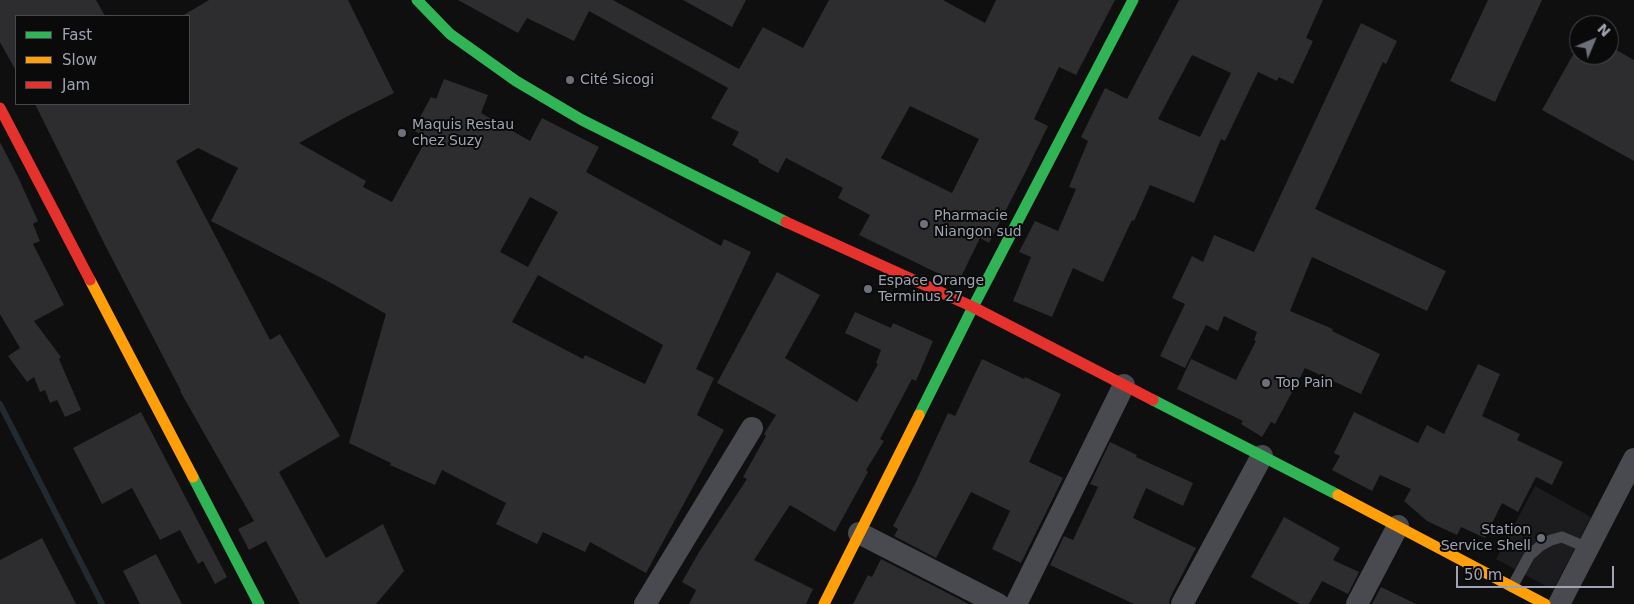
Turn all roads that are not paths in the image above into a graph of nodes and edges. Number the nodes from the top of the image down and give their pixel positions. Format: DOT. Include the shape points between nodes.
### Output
graph roads {
  1 [pos="416,0"];
  2 [pos="1133,0"];
  3 [pos="0,108"];
  4 [pos="973,308"];
  5 [pos="1124,385"];
  6 [pos="752,428"];
  7 [pos="1262,456"];
  8 [pos="1634,458"];
  9 [pos="1398,526"];
  10 [pos="859,533"];
  11 [pos="1588,548"];
  12 [pos="1512,587"];
  13 [pos="259,604"];
  14 [pos="645,604"];
  15 [pos="824,604"];
  16 [pos="998,604"];
  17 [pos="1016,604"];
  18 [pos="1182,604"];
  19 [pos="1357,604"];
  20 [pos="1545,604"];
  21 [pos="1559,604"];
  1 -- 4 [label="street" via="450,34 516,81 582,120 766,213"];
  2 -- 4 [label="street"];
  3 -- 13 [label="street"];
  4 -- 5 [label="street"];
  4 -- 10 [label="street"];
  5 -- 7 [label="street"];
  5 -- 17 [label="street"];
  6 -- 14 [label="street"];
  7 -- 9 [label="street"];
  7 -- 18 [label="street"];
  8 -- 11 [label="street"];
  9 -- 12 [label="street"];
  9 -- 19 [label="street"];
  10 -- 15 [label="street"];
  10 -- 16 [label="street"];
  11 -- 12 [label="lane" via="1562,537 1551,540 1529,556"];
  11 -- 21 [label="street"];
  12 -- 20 [label="street"];
}
